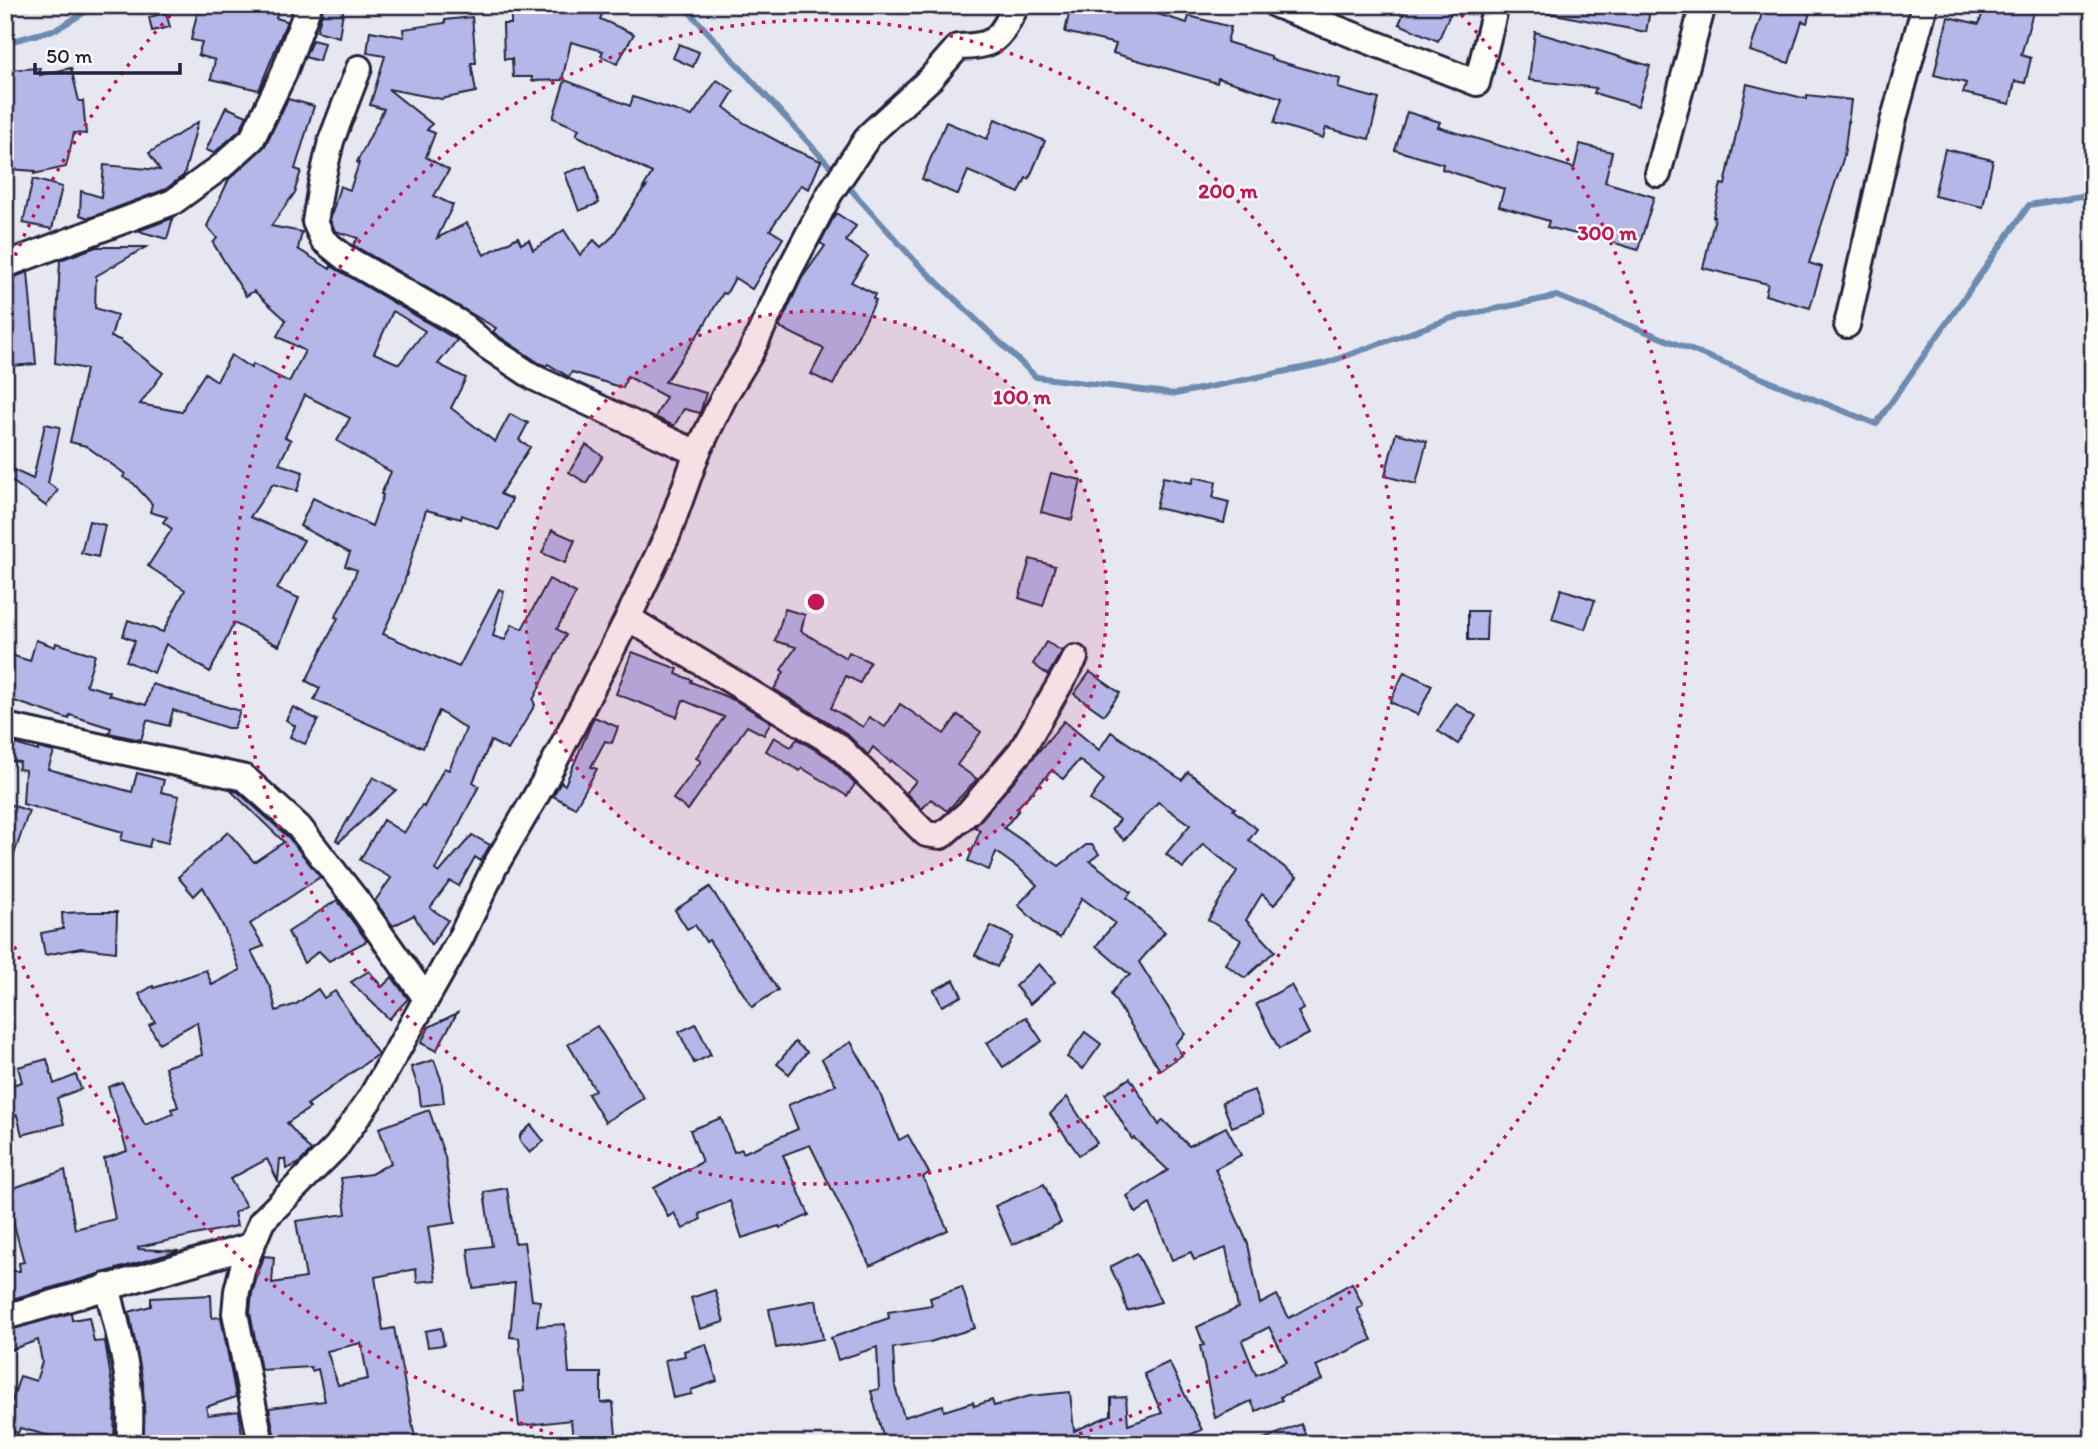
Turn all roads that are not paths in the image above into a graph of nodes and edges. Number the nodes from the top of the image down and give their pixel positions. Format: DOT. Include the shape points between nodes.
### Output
graph roads {
  1 [pos="309,5"];
  2 [pos="1017,5"];
  3 [pos="1276,5"];
  4 [pos="1496,5"];
  5 [pos="1703,5"];
  6 [pos="1926,5"];
  7 [pos="359,68"];
  8 [pos="1658,174"];
  9 [pos="5,265"];
  10 [pos="1847,325"];
  11 [pos="697,453"];
  12 [pos="628,618"];
  13 [pos="1075,657"];
  14 [pos="5,726"];
  15 [pos="425,998"];
  16 [pos="250,1246"];
  17 [pos="107,1286"];
  18 [pos="5,1317"];
  19 [pos="129,1444"];
  20 [pos="261,1444"];
  1 -- 9 [label="street" via="283,75 251,139 222,166 173,202"];
  2 -- 11 [label="street" via="1002,33 984,47 958,47 870,134 830,193"];
  3 -- 4 [label="street" via="1477,83"];
  5 -- 8 [label="street"];
  6 -- 10 [label="street" via="1893,122"];
  7 -- 11 [label="street" via="331,141 321,185 315,222 323,240 344,257 461,324 535,378"];
  11 -- 12 [label="street" via="668,534"];
  12 -- 13 [label="street" via="838,746 926,834 941,836 969,812 1021,751"];
  12 -- 15 [label="street"];
  14 -- 15 [label="street" via="245,778 299,827"];
  15 -- 16 [label="street" via="370,1099 337,1146 262,1221"];
  16 -- 17 [label="street"];
  16 -- 20 [label="street" via="235,1313"];
  17 -- 18 [label="street"];
  17 -- 19 [label="street" via="127,1368"];
}
